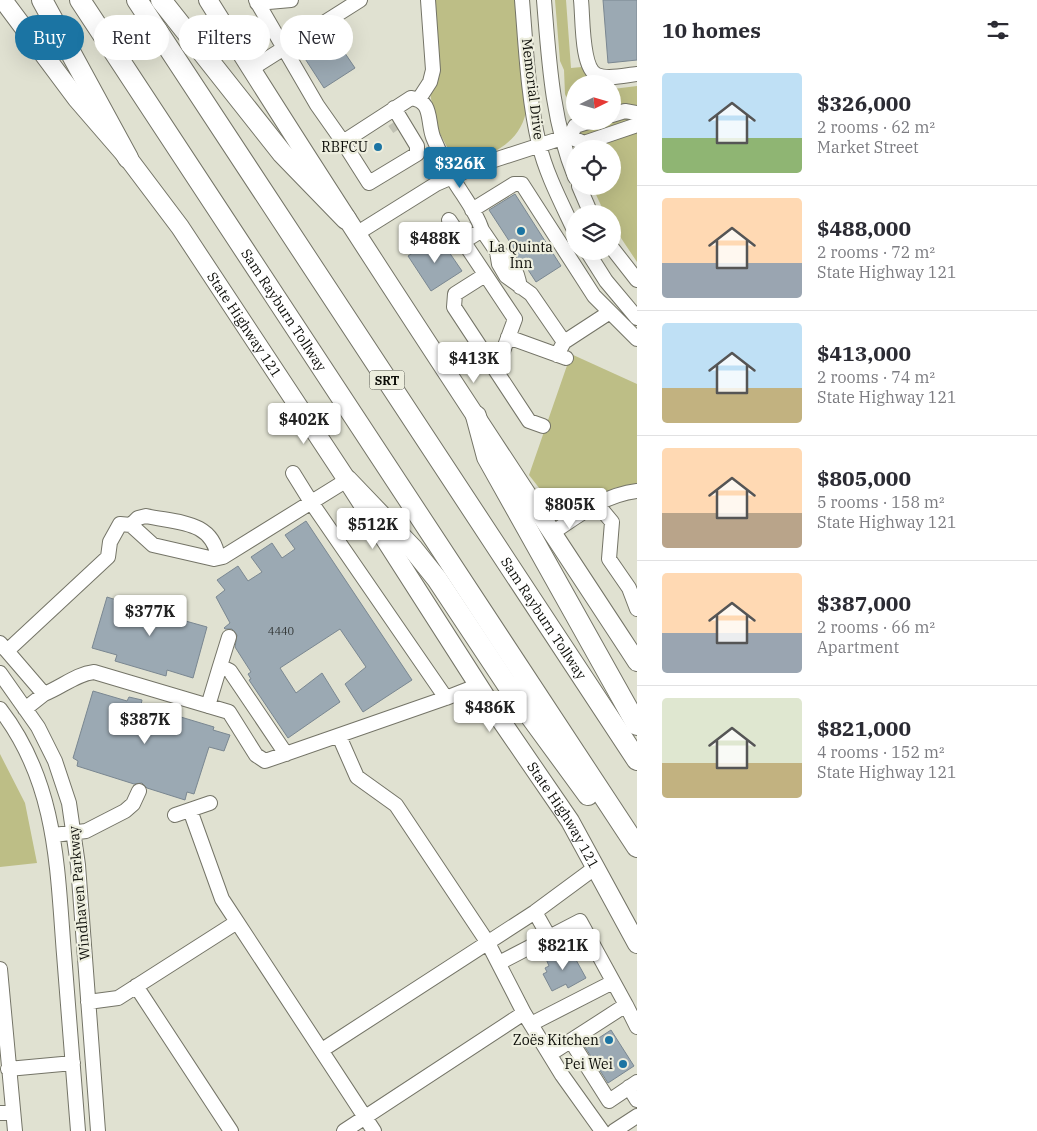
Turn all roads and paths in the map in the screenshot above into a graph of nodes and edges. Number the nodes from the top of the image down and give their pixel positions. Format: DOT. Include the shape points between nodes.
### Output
graph roads {
  1 [pos="42,0"];
  2 [pos="80,0"];
  3 [pos="137,0"];
  4 [pos="161,0"];
  5 [pos="208,0"];
  6 [pos="291,0"];
  7 [pos="360,0"];
  8 [pos="428,0"];
  9 [pos="522,0"];
  10 [pos="544,0"];
  11 [pos="581,0"];
  12 [pos="256,1"];
  13 [pos="3,5"];
  14 [pos="336,15"];
  15 [pos="280,39"];
  16 [pos="280,50"];
  17 [pos="292,60"];
  18 [pos="251,69"];
  19 [pos="637,74"];
  20 [pos="419,99"];
  21 [pos="621,113"];
  22 [pos="637,113"];
  23 [pos="399,121"];
  24 [pos="637,125"];
  25 [pos="572,130"];
  26 [pos="566,138"];
  27 [pos="343,142"];
  28 [pos="539,145"];
  29 [pos="128,158"];
  30 [pos="452,177"];
  31 [pos="472,210"];
  32 [pos="566,212"];
  33 [pos="449,220"];
  34 [pos="351,226"];
  35 [pos="482,230"];
  36 [pos="463,242"];
  37 [pos="593,260"];
  38 [pos="621,260"];
  39 [pos="485,275"];
  40 [pos="637,280"];
  41 [pos="610,312"];
  42 [pos="637,318"];
  43 [pos="508,337"];
  44 [pos="637,338"];
  45 [pos="564,342"];
  46 [pos="496,370"];
  47 [pos="476,416"];
  48 [pos="543,426"];
  49 [pos="293,472"];
  50 [pos="347,480"];
  51 [pos="637,491"];
  52 [pos="310,502"];
  53 [pos="597,504"];
  54 [pos="131,525"];
  55 [pos="552,533"];
  56 [pos="218,558"];
  57 [pos="633,586"];
  58 [pos="637,609"];
  59 [pos="229,637"];
  60 [pos="4,647"];
  61 [pos="637,662"];
  62 [pos="220,666"];
  63 [pos="0,673"];
  64 [pos="479,685"];
  65 [pos="44,694"];
  66 [pos="446,698"];
  67 [pos="208,706"];
  68 [pos="0,709"];
  69 [pos="25,709"];
  70 [pos="637,725"];
  71 [pos="339,736"];
  72 [pos="286,754"];
  73 [pos="637,760"];
  74 [pos="139,791"];
  75 [pos="210,803"];
  76 [pos="190,810"];
  77 [pos="175,815"];
  78 [pos="74,833"];
  79 [pos="54,835"];
  80 [pos="637,847"];
  81 [pos="637,853"];
  82 [pos="596,867"];
  83 [pos="535,912"];
  84 [pos="237,922"];
  85 [pos="549,937"];
  86 [pos="488,943"];
  87 [pos="637,944"];
  88 [pos="499,963"];
  89 [pos="0,969"];
  90 [pos="613,982"];
  91 [pos="136,986"];
  92 [pos="88,1002"];
  93 [pos="626,1005"];
  94 [pos="528,1019"];
  95 [pos="2,1023"];
  96 [pos="637,1027"];
  97 [pos="571,1042"];
  98 [pos="322,1050"];
  99 [pos="550,1054"];
  100 [pos="73,1064"];
  101 [pos="8,1069"];
  102 [pos="633,1085"];
  103 [pos="637,1100"];
  104 [pos="6,1112"];
  105 [pos="637,1116"];
  106 [pos="365,1117"];
  107 [pos="15,1131"];
  108 [pos="78,1131"];
  109 [pos="98,1131"];
  110 [pos="231,1131"];
  111 [pos="344,1131"];
  112 [pos="374,1131"];
  113 [pos="602,1131"];
  114 [pos="614,1131"];
  1 -- 29 [label="highway"];
  2 -- 80 [label="highway, Sam Rayburn Tollway"];
  3 -- 73 [label="highway, Sam Rayburn Tollway / SRT"];
  4 -- 34 [label="highway" via="282,153"];
  5 -- 18 [label="main road"];
  6 -- 12 [label="street"];
  7 -- 14 [label="street"];
  8 -- 20 [label="street" via="433,70 430,82"];
  9 -- 28 [label="street, Memorial Drive"];
  10 -- 26 [label="street, Memorial Drive" via="551,87"];
  11 -- 19 [label="street" via="589,68 606,77"];
  12 -- 15 [label="street"];
  13 -- 29 [label="main road, State Highway 121"];
  16 -- 18 [label="street"];
  17 -- 27 [label="street" via="317,105"];
  18 -- 34 [label="main road"];
  20 -- 23 [label="street" via="411,98"];
  20 -- 30 [label="street" via="427,106 432,134"];
  21 -- 22 [label="street"];
  23 -- 27 [label="street"];
  23 -- 27 [label="street" via="417,146 417,154 369,183"];
  24 -- 26 [label="street" via="584,143"];
  25 -- 26 [label="street"];
  26 -- 28 [label="street"];
  28 -- 30 [label="street"];
  28 -- 32 [label="street, Memorial Drive"];
  29 -- 50 [label="main road, State Highway 121" via="180,227"];
  30 -- 31 [label="street"];
  30 -- 34 [label="street"];
  31 -- 35 [label="street"];
  31 -- 41 [label="street" via="514,184 522,184 594,296"];
  33 -- 36 [label="street"];
  34 -- 47 [label="main road"];
  35 -- 36 [label="street"];
  35 -- 45 [label="street" via="506,276 531,294"];
  36 -- 39 [label="street"];
  37 -- 42 [label="street"];
  38 -- 40 [label="street"];
  39 -- 43 [label="street" via="515,319"];
  39 -- 46 [label="street" via="455,294 454,308"];
  41 -- 44 [label="street"];
  41 -- 45 [label="street"];
  43 -- 45 [label="street" via="562,357"];
  43 -- 46 [label="street"];
  46 -- 48 [label="street" via="529,421"];
  47 -- 55 [label="main road"];
  47 -- 70 [label="highway" via="487,457"];
  49 -- 52 [label="street"];
  50 -- 52 [label="street"];
  50 -- 64 [label="main road, State Highway 121"];
  50 -- 81 [label="highway" via="431,572 506,683 583,788"];
  51 -- 53 [label="street" via="620,493"];
  52 -- 56 [label="street"];
  52 -- 66 [label="street"];
  53 -- 55 [label="street"];
  53 -- 57 [label="street" via="612,522 609,559"];
  54 -- 56 [label="street" via="153,545"];
  54 -- 56 [label="street" via="146,516 202,529 211,536"];
  54 -- 60 [label="street" via="120,524 110,542 108,557"];
  55 -- 61 [label="main road"];
  57 -- 58 [label="street"];
  59 -- 62 [label="street"];
  60 -- 65 [label="street"];
  62 -- 67 [label="street"];
  62 -- 72 [label="street" via="230,671"];
  63 -- 69 [label="street, Windhaven Parkway"];
  64 -- 66 [label="street"];
  64 -- 82 [label="main road, State Highway 121" via="570,821"];
  65 -- 67 [label="street" via="83,673 94,672"];
  65 -- 69 [label="street"];
  66 -- 71 [label="street"];
  67 -- 72 [label="street" via="228,712 256,755 264,761"];
  68 -- 79 [label="street, Windhaven Parkway" via="34,765"];
  69 -- 78 [label="street, Windhaven Parkway" via="55,761"];
  71 -- 72 [label="street"];
  71 -- 86 [label="street" via="357,777 396,805"];
  74 -- 78 [label="street" via="133,804 125,811 86,831"];
  75 -- 76 [label="street"];
  76 -- 77 [label="street"];
  76 -- 84 [label="street" via="222,899"];
  78 -- 79 [label="street"];
  78 -- 92 [label="street, Windhaven Parkway"];
  79 -- 100 [label="street, Windhaven Parkway"];
  82 -- 83 [label="street"];
  82 -- 87 [label="main road, State Highway 121"];
  83 -- 85 [label="street"];
  83 -- 86 [label="street"];
  84 -- 91 [label="street"];
  84 -- 98 [label="street"];
  85 -- 88 [label="street"];
  85 -- 90 [label="street" via="580,921"];
  86 -- 88 [label="street"];
  86 -- 98 [label="street"];
  88 -- 94 [label="street"];
  89 -- 95 [label="street"];
  90 -- 93 [label="street"];
  90 -- 94 [label="street"];
  91 -- 92 [label="street" via="118,998"];
  91 -- 110 [label="street"];
  92 -- 109 [label="street, Windhaven Parkway"];
  93 -- 96 [label="street"];
  93 -- 97 [label="street"];
  94 -- 99 [label="street"];
  94 -- 106 [label="street"];
  95 -- 101 [label="street"];
  97 -- 99 [label="street"];
  97 -- 102 [label="street" via="609,1101"];
  98 -- 106 [label="street"];
  99 -- 113 [label="street"];
  100 -- 101 [label="street"];
  100 -- 108 [label="street, Windhaven Parkway"];
  101 -- 104 [label="street"];
  102 -- 103 [label="street"];
  104 -- 107 [label="street"];
  105 -- 114 [label="street"];
  106 -- 111 [label="street"];
  106 -- 112 [label="street"];
}
